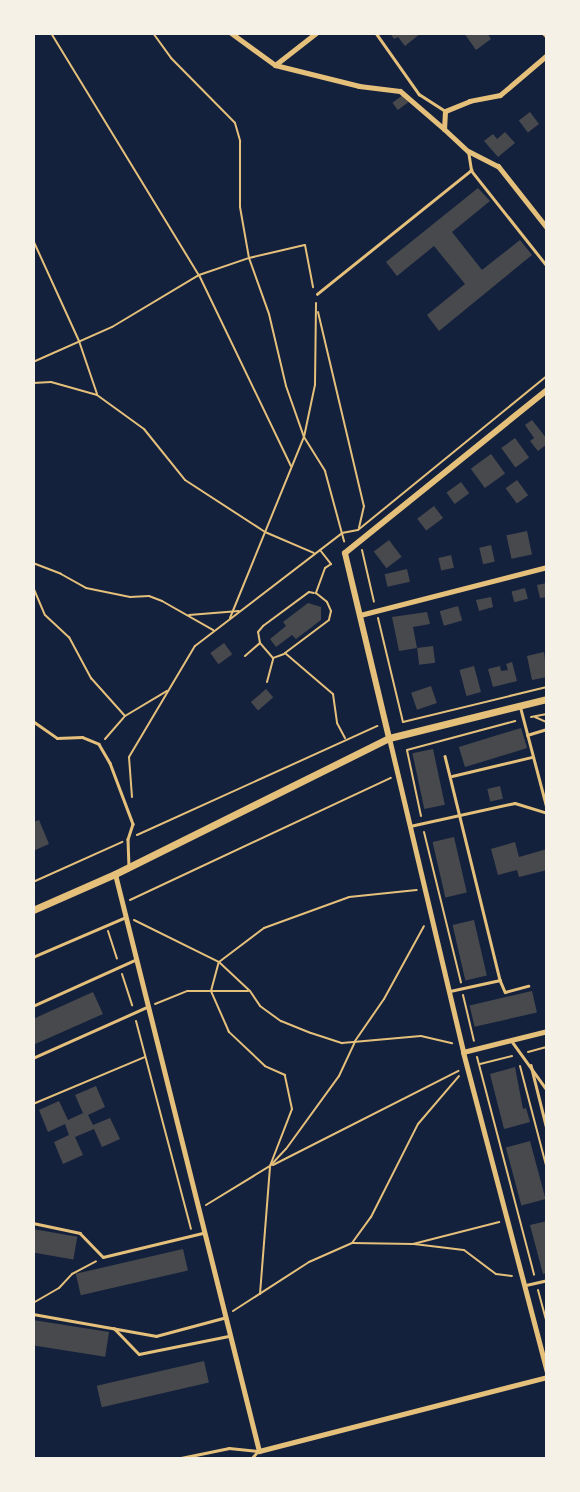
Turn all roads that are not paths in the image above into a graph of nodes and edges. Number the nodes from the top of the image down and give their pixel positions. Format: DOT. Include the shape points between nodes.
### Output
graph roads {
  1 [pos="231,33"];
  2 [pos="316,33"];
  3 [pos="376,33"];
  4 [pos="547,55"];
  5 [pos="275,65"];
  6 [pos="446,111"];
  7 [pos="444,129"];
  8 [pos="468,151"];
  9 [pos="471,170"];
  10 [pos="547,228"];
  11 [pos="547,266"];
  12 [pos="317,293"];
  13 [pos="547,390"];
  14 [pos="547,567"];
  15 [pos="360,615"];
  16 [pos="547,699"];
  17 [pos="520,705"];
  18 [pos="33,721"];
  19 [pos="547,729"];
  20 [pos="527,735"];
  21 [pos="390,738"];
  22 [pos="445,756"];
  23 [pos="532,757"];
  24 [pos="452,776"];
  25 [pos="547,808"];
  26 [pos="460,813"];
  27 [pos="547,813"];
  28 [pos="410,826"];
  29 [pos="129,866"];
  30 [pos="115,874"];
  31 [pos="33,910"];
  32 [pos="126,917"];
  33 [pos="33,957"];
  34 [pos="136,960"];
  35 [pos="500,980"];
  36 [pos="528,986"];
  37 [pos="450,991"];
  38 [pos="33,1006"];
  39 [pos="147,1007"];
  40 [pos="547,1031"];
  41 [pos="511,1040"];
  42 [pos="463,1052"];
  43 [pos="33,1058"];
  44 [pos="531,1065"];
  45 [pos="547,1090"];
  46 [pos="547,1129"];
  47 [pos="33,1223"];
  48 [pos="202,1233"];
  49 [pos="547,1280"];
  50 [pos="524,1286"];
  51 [pos="33,1314"];
  52 [pos="223,1318"];
  53 [pos="114,1328"];
  54 [pos="228,1336"];
  55 [pos="547,1374"];
  56 [pos="259,1451"];
  57 [pos="176,1459"];
  58 [pos="251,1459"];
  1 -- 5 [label="street"];
  2 -- 5 [label="street"];
  3 -- 6 [label="lane" via="419,94"];
  4 -- 6 [label="street" via="500,94"];
  5 -- 7 [label="street" via="400,91"];
  6 -- 7 [label="street"];
  7 -- 8 [label="street"];
  8 -- 9 [label="lane"];
  8 -- 10 [label="street" via="498,166"];
  9 -- 11 [label="lane"];
  9 -- 12 [label="lane"];
  13 -- 15 [label="street" via="345,552"];
  14 -- 15 [label="street"];
  15 -- 21 [label="street"];
  16 -- 17 [label="main road"];
  17 -- 20 [label="lane"];
  17 -- 21 [label="main road"];
  18 -- 29 [label="lane" via="57,738 82,737 99,744 133,824 128,839"];
  19 -- 20 [label="lane"];
  20 -- 23 [label="lane"];
  21 -- 28 [label="street"];
  21 -- 29 [label="main road"];
  22 -- 24 [label="lane"];
  23 -- 24 [label="lane"];
  23 -- 25 [label="lane"];
  24 -- 26 [label="lane"];
  26 -- 27 [label="lane" via="469,815 515,803"];
  26 -- 28 [label="lane"];
  26 -- 35 [label="lane"];
  28 -- 37 [label="street"];
  29 -- 30 [label="main road"];
  30 -- 31 [label="main road"];
  30 -- 32 [label="street"];
  32 -- 33 [label="lane"];
  32 -- 34 [label="street"];
  34 -- 38 [label="lane"];
  34 -- 39 [label="street"];
  35 -- 36 [label="lane" via="505,992"];
  35 -- 37 [label="lane"];
  37 -- 42 [label="street"];
  39 -- 43 [label="lane"];
  39 -- 48 [label="street"];
  40 -- 41 [label="street"];
  41 -- 42 [label="street"];
  41 -- 44 [label="lane"];
  42 -- 50 [label="street"];
  44 -- 45 [label="lane"];
  44 -- 46 [label="lane"];
  47 -- 48 [label="lane" via="80,1233 103,1257"];
  48 -- 52 [label="street"];
  49 -- 50 [label="lane"];
  50 -- 55 [label="street"];
  51 -- 53 [label="lane"];
  52 -- 53 [label="lane" via="156,1336"];
  52 -- 54 [label="street"];
  53 -- 54 [label="lane" via="139,1354"];
  54 -- 56 [label="street"];
  55 -- 56 [label="street"];
  56 -- 57 [label="lane" via="229,1448"];
  56 -- 58 [label="lane"];
}
